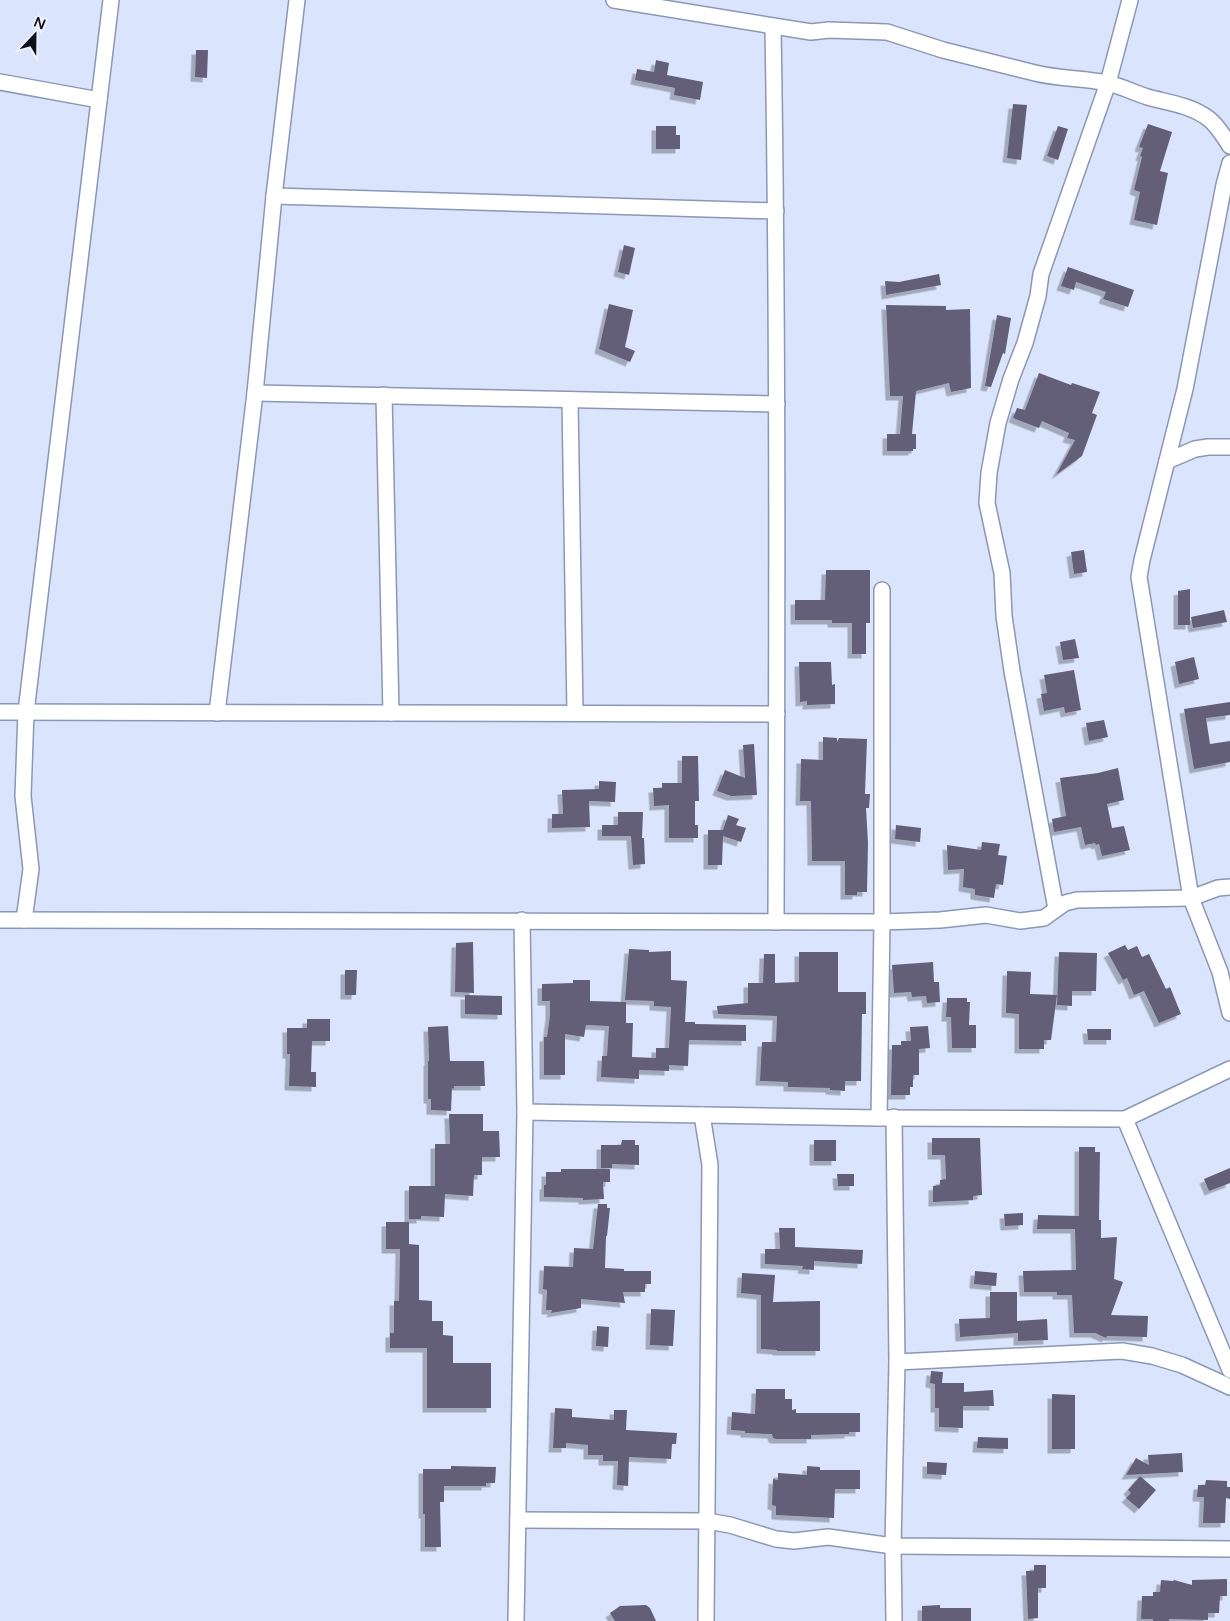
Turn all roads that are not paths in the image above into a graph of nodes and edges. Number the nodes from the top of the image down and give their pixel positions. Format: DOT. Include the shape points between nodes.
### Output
graph roads {
  1 [pos="111,0"];
  2 [pos="297,0"];
  3 [pos="614,0"];
  4 [pos="1130,0"];
  5 [pos="773,27"];
  6 [pos="0,82"];
  7 [pos="1108,83"];
  8 [pos="99,100"];
  9 [pos="1230,146"];
  10 [pos="1230,163"];
  11 [pos="274,196"];
  12 [pos="776,211"];
  13 [pos="255,392"];
  14 [pos="384,395"];
  15 [pos="570,400"];
  16 [pos="777,404"];
  17 [pos="1230,447"];
  18 [pos="1167,461"];
  19 [pos="882,590"];
  20 [pos="0,712"];
  21 [pos="26,712"];
  22 [pos="217,713"];
  23 [pos="391,713"];
  24 [pos="575,713"];
  25 [pos="777,714"];
  26 [pos="1230,888"];
  27 [pos="1191,898"];
  28 [pos="1056,909"];
  29 [pos="0,920"];
  30 [pos="24,920"];
  31 [pos="522,920"];
  32 [pos="776,922"];
  33 [pos="882,922"];
  34 [pos="1230,1013"];
  35 [pos="1230,1069"];
  36 [pos="525,1112"];
  37 [pos="702,1115"];
  38 [pos="887,1117"];
  39 [pos="1125,1119"];
  40 [pos="897,1362"];
  41 [pos="1230,1370"];
  42 [pos="1230,1387"];
  43 [pos="518,1520"];
  44 [pos="707,1521"];
  45 [pos="893,1546"];
  46 [pos="1230,1549"];
  47 [pos="516,1621"];
  48 [pos="706,1621"];
  49 [pos="894,1621"];
  1 -- 8 [label="street"];
  2 -- 11 [label="street"];
  3 -- 5 [label="street"];
  4 -- 7 [label="street"];
  5 -- 7 [label="street" via="811,32 887,32 1035,73"];
  5 -- 12 [label="street"];
  6 -- 8 [label="street"];
  7 -- 9 [label="street" via="1193,110 1216,125"];
  7 -- 28 [label="street" via="1041,274 1025,343 998,423 987,503 1002,573 1012,671"];
  8 -- 21 [label="street"];
  10 -- 18 [label="street" via="1185,389"];
  11 -- 12 [label="street"];
  11 -- 13 [label="street"];
  12 -- 16 [label="street"];
  13 -- 14 [label="street"];
  13 -- 22 [label="street"];
  14 -- 15 [label="street"];
  14 -- 23 [label="street"];
  15 -- 16 [label="street"];
  15 -- 24 [label="street"];
  16 -- 25 [label="street"];
  17 -- 18 [label="street" via="1195,449"];
  18 -- 27 [label="street" via="1139,577"];
  19 -- 33 [label="street"];
  20 -- 21 [label="street"];
  21 -- 22 [label="street"];
  21 -- 30 [label="street" via="23,796 31,869"];
  22 -- 23 [label="street"];
  23 -- 24 [label="street"];
  24 -- 25 [label="street"];
  25 -- 32 [label="street"];
  26 -- 27 [label="street" via="1218,888"];
  27 -- 28 [label="street" via="1091,899 1065,903"];
  27 -- 34 [label="street" via="1220,972"];
  28 -- 33 [label="street" via="1044,918 1020,921 986,915"];
  29 -- 30 [label="street"];
  30 -- 31 [label="street"];
  31 -- 32 [label="street"];
  31 -- 36 [label="street"];
  32 -- 33 [label="street"];
  33 -- 38 [label="street"];
  35 -- 39 [label="street"];
  36 -- 37 [label="street"];
  36 -- 43 [label="street"];
  37 -- 38 [label="street"];
  37 -- 44 [label="street" via="710,1165"];
  38 -- 39 [label="street"];
  38 -- 40 [label="street"];
  39 -- 41 [label="street"];
  40 -- 42 [label="street" via="1122,1351 1182,1365"];
  40 -- 45 [label="street"];
  43 -- 44 [label="street"];
  43 -- 47 [label="street"];
  44 -- 45 [label="street" via="776,1539 794,1541 828,1537"];
  44 -- 48 [label="street"];
  45 -- 46 [label="street"];
  45 -- 49 [label="street"];
}
